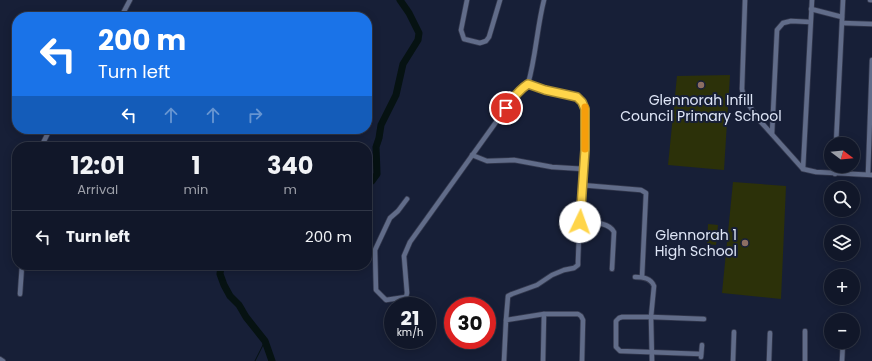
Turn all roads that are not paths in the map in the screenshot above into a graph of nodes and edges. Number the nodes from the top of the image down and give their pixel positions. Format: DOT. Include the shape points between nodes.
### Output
graph roads {
  1 [pos="130,0"];
  2 [pos="467,0"];
  3 [pos="500,0"];
  4 [pos="544,0"];
  5 [pos="745,0"];
  6 [pos="812,0"];
  7 [pos="843,0"];
  8 [pos="811,9"];
  9 [pos="124,12"];
  10 [pos="842,17"];
  11 [pos="810,22"];
  12 [pos="842,23"];
  13 [pos="872,24"];
  14 [pos="872,60"];
  15 [pos="528,84"];
  16 [pos="772,134"];
  17 [pos="836,137"];
  18 [pos="472,155"];
  19 [pos="584,169"];
  20 [pos="803,169"];
  21 [pos="835,174"];
  22 [pos="870,174"];
  23 [pos="581,185"];
  24 [pos="408,199"];
  25 [pos="580,222"];
  26 [pos="612,269"];
  27 [pos="22,270"];
  28 [pos="635,277"];
  29 [pos="642,277"];
  30 [pos="20,294"];
  31 [pos="544,314"];
  32 [pos="651,317"];
  33 [pos="704,318"];
  34 [pos="506,320"];
  35 [pos="805,331"];
  36 [pos="734,332"];
  37 [pos="770,333"];
  38 [pos="702,345"];
  39 [pos="843,349"];
  40 [pos="652,353"];
  41 [pos="0,359"];
  42 [pos="3,361"];
  43 [pos="504,361"];
  44 [pos="543,361"];
  45 [pos="582,361"];
  46 [pos="652,361"];
  47 [pos="733,361"];
  48 [pos="769,361"];
  49 [pos="805,361"];
  50 [pos="842,361"];
  1 -- 9 [label="street"];
  2 -- 3 [label="street" via="462,35 464,39 480,43 489,37"];
  4 -- 15 [label="street" via="533,69"];
  5 -- 16 [label="street" via="743,94"];
  6 -- 8 [label="street"];
  7 -- 10 [label="street"];
  8 -- 10 [label="street"];
  8 -- 11 [label="street"];
  10 -- 12 [label="street"];
  11 -- 16 [label="street" via="791,21 783,23 777,30"];
  11 -- 20 [label="street"];
  12 -- 13 [label="street"];
  12 -- 17 [label="street"];
  14 -- 22 [label="street"];
  15 -- 18 [label="street" via="514,97"];
  15 -- 19 [label="street" via="577,97 582,102 585,109"];
  16 -- 20 [label="street"];
  18 -- 19 [label="street" via="487,161 514,160 552,167"];
  18 -- 24 [label="street" via="410,242 404,256 408,293 406,297 386,300 376,290 375,250 390,218"];
  19 -- 23 [label="street"];
  20 -- 21 [label="street"];
  21 -- 22 [label="street"];
  23 -- 25 [label="street"];
  23 -- 29 [label="street" via="641,190 646,193"];
  25 -- 26 [label="street" via="607,225 612,228"];
  25 -- 34 [label="street" via="576,267 552,275 537,285 508,296"];
  27 -- 30 [label="street"];
  28 -- 29 [label="street"];
  29 -- 32 [label="street" via="654,286"];
  31 -- 34 [label="street"];
  31 -- 44 [label="street"];
  31 -- 45 [label="street" via="581,316"];
  32 -- 33 [label="street"];
  32 -- 40 [label="street"];
  32 -- 40 [label="street" via="619,318 616,321 616,347 620,351"];
  34 -- 43 [label="street"];
  35 -- 49 [label="street"];
  36 -- 47 [label="street"];
  37 -- 48 [label="street"];
  38 -- 40 [label="street" via="701,356"];
  39 -- 50 [label="street"];
  40 -- 46 [label="street"];
  41 -- 42 [label="street"];
}
